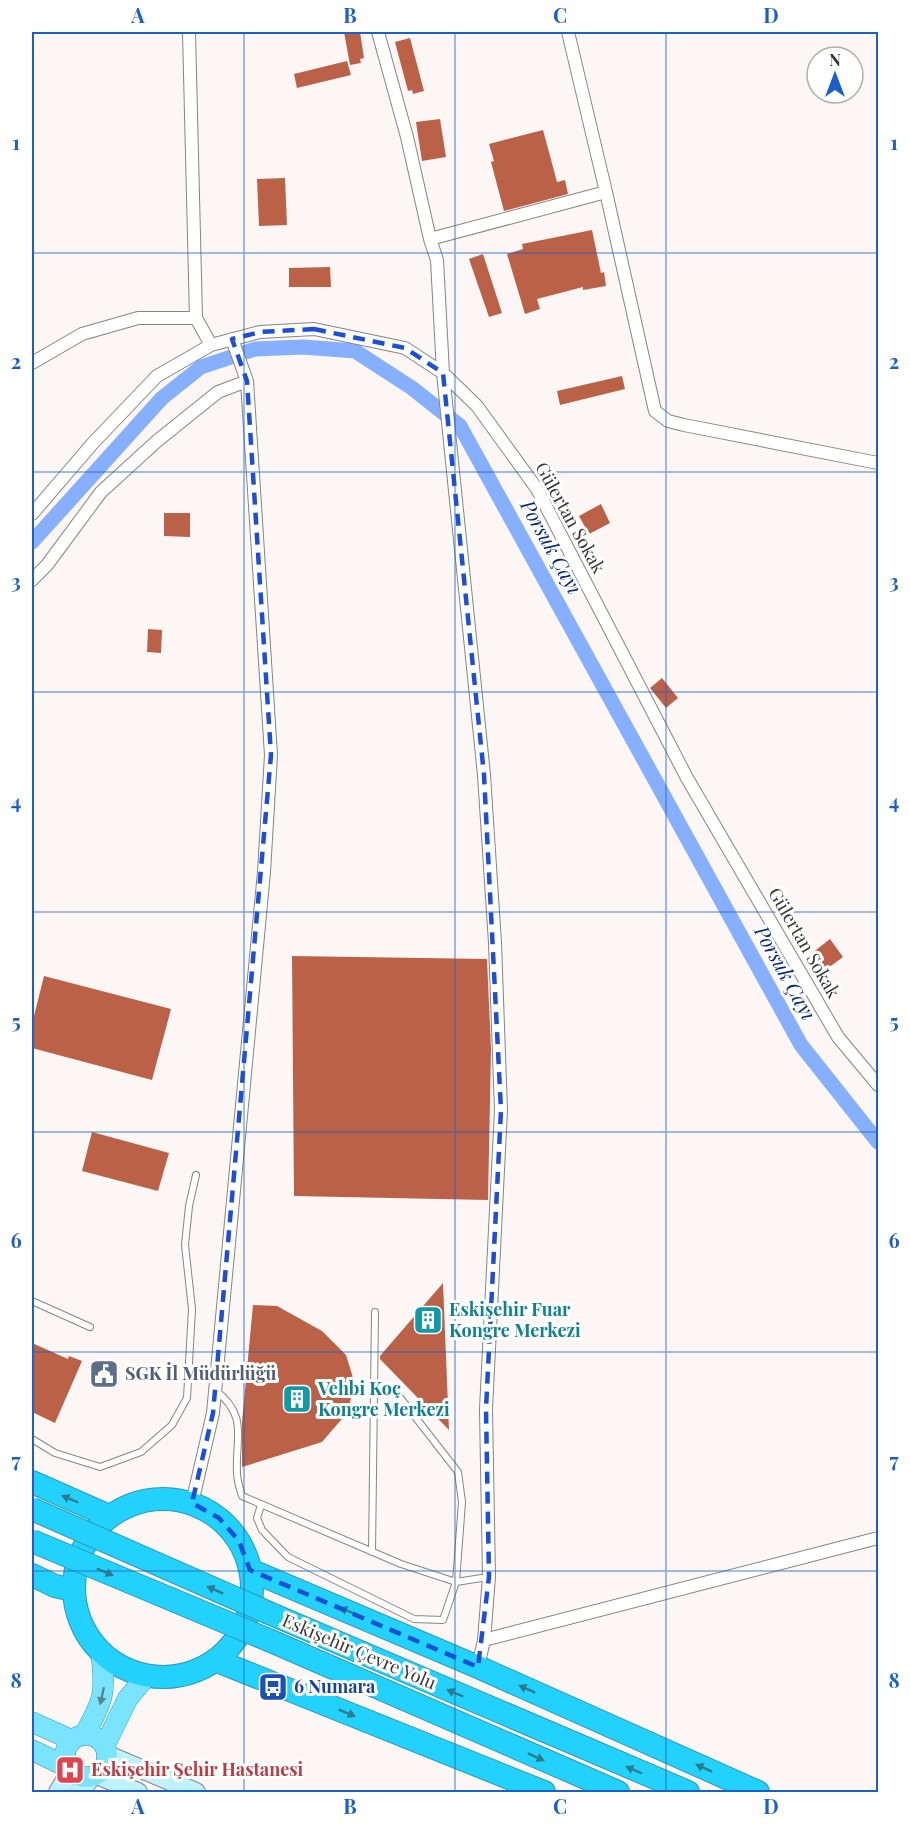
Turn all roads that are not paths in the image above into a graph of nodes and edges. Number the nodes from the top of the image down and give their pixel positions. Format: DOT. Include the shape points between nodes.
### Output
graph roads {
  1 [pos="189,32"];
  2 [pos="378,32"];
  3 [pos="568,32"];
  4 [pos="606,192"];
  5 [pos="430,239"];
  6 [pos="196,318"];
  7 [pos="233,341"];
  8 [pos="211,345"];
  9 [pos="32,363"];
  10 [pos="443,373"];
  11 [pos="247,381"];
  12 [pos="879,463"];
  13 [pos="32,514"];
  14 [pos="32,580"];
  15 [pos="879,1084"];
  16 [pos="196,1175"];
  17 [pos="32,1300"];
  18 [pos="375,1312"];
  19 [pos="90,1327"];
  20 [pos="215,1389"];
  21 [pos="395,1391"];
  22 [pos="32,1439"];
  23 [pos="32,1482"];
  24 [pos="192,1503"];
  25 [pos="261,1505"];
  26 [pos="32,1509"];
  27 [pos="110,1516"];
  28 [pos="879,1538"];
  29 [pos="32,1541"];
  30 [pos="372,1552"];
  31 [pos="250,1570"];
  32 [pos="32,1575"];
  33 [pos="489,1577"];
  34 [pos="456,1582"];
  35 [pos="73,1590"];
  36 [pos="484,1640"];
  37 [pos="101,1653"];
  38 [pos="215,1660"];
  39 [pos="478,1667"];
  40 [pos="147,1676"];
  41 [pos="32,1722"];
  42 [pos="78,1737"];
  43 [pos="32,1750"];
  44 [pos="106,1750"];
  45 [pos="70,1769"];
  46 [pos="94,1776"];
  47 [pos="58,1792"];
  48 [pos="79,1792"];
  49 [pos="138,1792"];
  50 [pos="196,1792"];
  51 [pos="544,1792"];
  52 [pos="618,1792"];
  53 [pos="688,1792"];
  54 [pos="758,1792"];
  1 -- 6 [label="street"];
  2 -- 5 [label="street"];
  3 -- 4 [label="street"];
  4 -- 5 [label="street"];
  4 -- 12 [label="street" via="656,411 668,421 684,425"];
  5 -- 10 [label="street" via="437,260"];
  6 -- 8 [label="street"];
  6 -- 9 [label="street" via="138,318 82,334"];
  7 -- 8 [label="street, Gülertan Sokak"];
  7 -- 10 [label="street, Gülertan Sokak" via="260,332 314,328 405,348"];
  7 -- 11 [label="street"];
  8 -- 13 [label="street, Gülertan Sokak" via="157,376"];
  10 -- 15 [label="street, Gülertan Sokak" via="477,406 537,489 687,778 837,1037"];
  10 -- 33 [label="street" via="484,775 495,943 501,1110 486,1409"];
  11 -- 14 [label="street" via="218,392 101,492"];
  11 -- 20 [label="street" via="272,755"];
  16 -- 22 [label="lane" via="185,1245 192,1309 187,1398 171,1425 141,1452 100,1467 55,1453"];
  17 -- 19 [label="lane"];
  18 -- 30 [label="lane"];
  20 -- 24 [label="street"];
  20 -- 25 [label="lane" via="227,1399 240,1427 237,1474 242,1496"];
  21 -- 34 [label="lane" via="458,1472 462,1502"];
  27 -- 23 [label="highway, one-way"];
  24 -- 27 [label="highway" via="164,1498 145,1501"];
  24 -- 31 [label="highway" via="219,1518 239,1541"];
  25 -- 30 [label="lane"];
  25 -- 34 [label="lane" via="258,1518 262,1530 288,1557 414,1619 443,1620"];
  53 -- 26 [label="highway, Eskişehir Çevre Yolu, one-way, bridge"];
  27 -- 35 [label="highway" via="89,1536 77,1562"];
  28 -- 36 [label="street"];
  29 -- 52 [label="highway, Eskişehir Çevre Yolu, one-way, bridge"];
  30 -- 34 [label="lane"];
  31 -- 38 [label="highway" via="252,1595 246,1620 233,1642"];
  39 -- 31 [label="highway, one-way"];
  32 -- 35 [label="highway"];
  33 -- 34 [label="lane"];
  33 -- 36 [label="street"];
  35 -- 37 [label="highway" via="77,1613"];
  36 -- 39 [label="street"];
  37 -- 40 [label="highway" via="123,1668"];
  37 -- 42 [label="main road, one-way" via="105,1683 101,1704"];
  38 -- 40 [label="highway" via="171,1677"];
  38 -- 51 [label="highway, one-way"];
  54 -- 39 [label="highway, one-way"];
  40 -- 44 [label="main road" via="128,1698"];
  41 -- 42 [label="main road"];
  42 -- 44 [label="main road" via="96,1737"];
  42 -- 45 [label="main road" via="68,1745 65,1756"];
  43 -- 45 [label="main road"];
  44 -- 46 [label="main road" via="105,1766"];
  44 -- 50 [label="main road"];
  45 -- 46 [label="main road" via="80,1776"];
  45 -- 47 [label="main road"];
  46 -- 48 [label="main road"];
  46 -- 49 [label="main road"];
}
